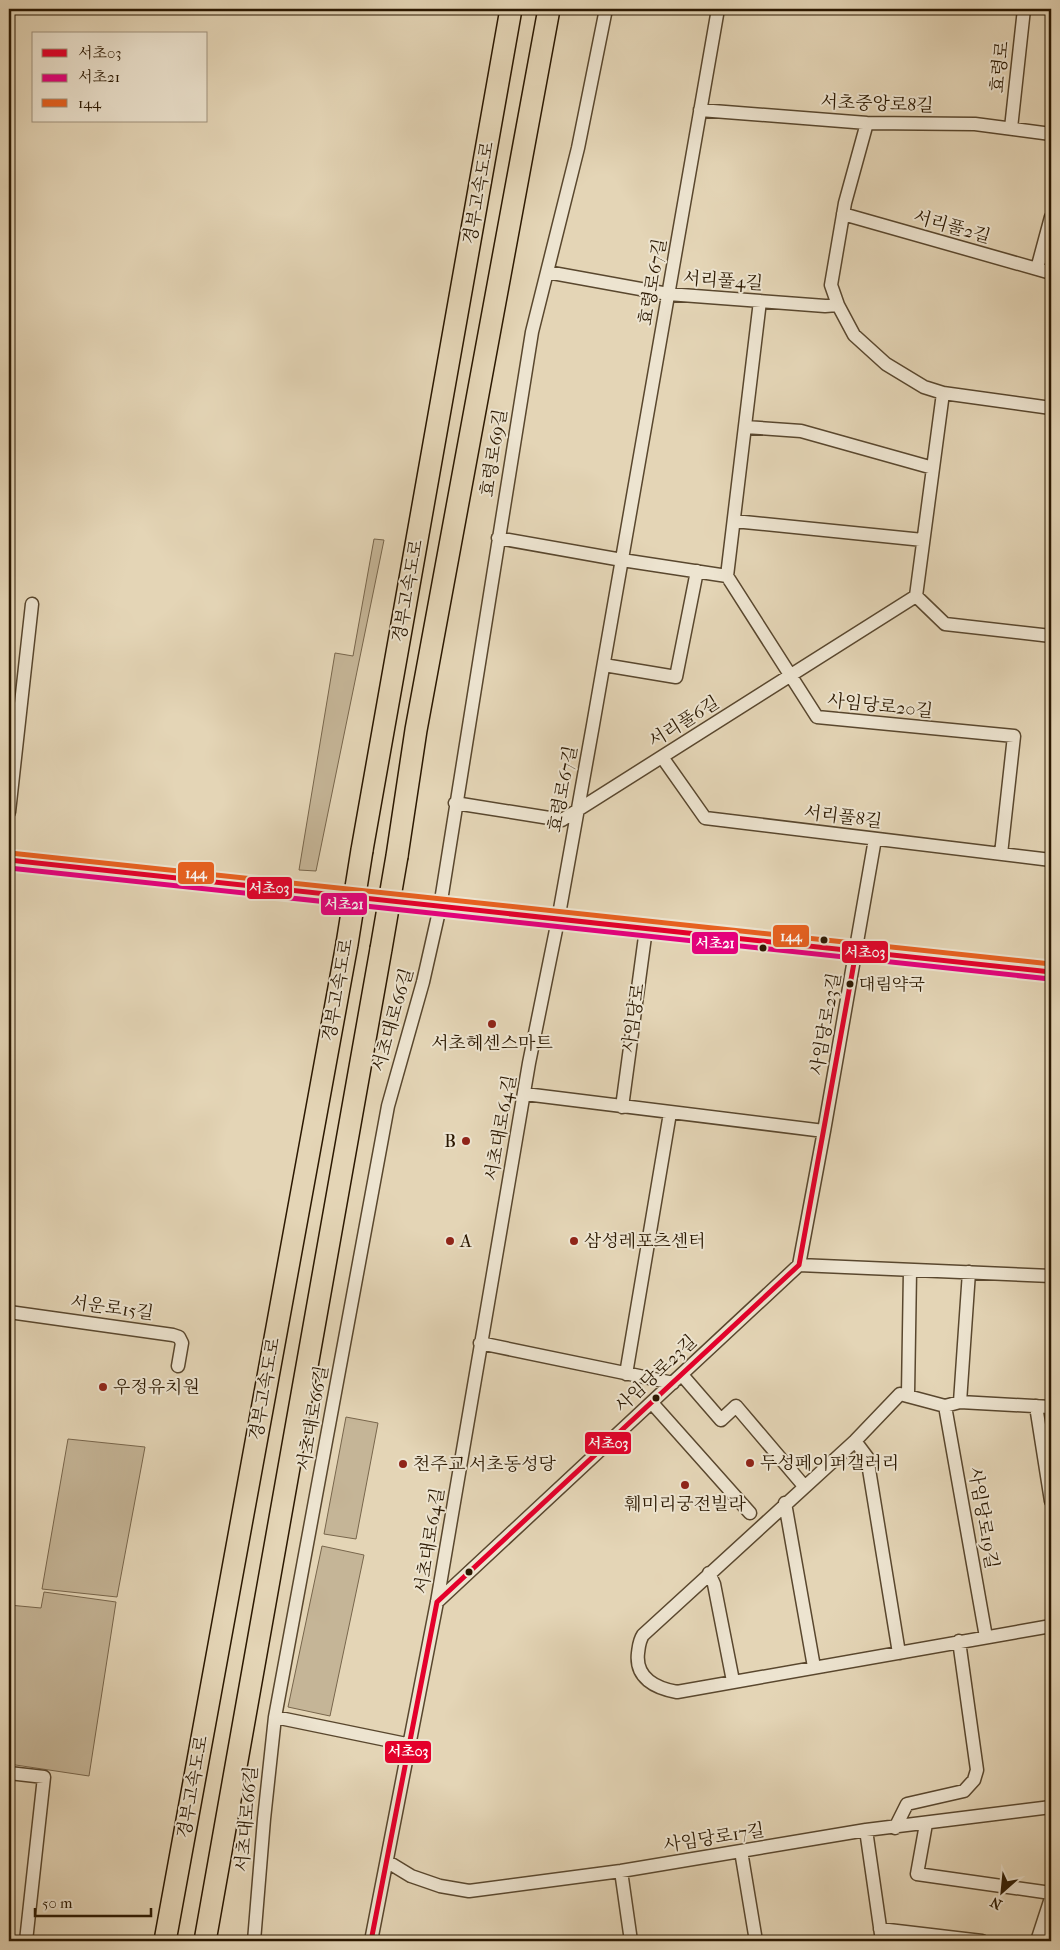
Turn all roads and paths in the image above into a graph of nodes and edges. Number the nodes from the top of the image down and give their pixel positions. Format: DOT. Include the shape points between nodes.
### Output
graph roads {
  1 [pos="512,9"];
  2 [pos="549,9"];
  3 [pos="606,9"];
  4 [pos="718,9"];
  5 [pos="1024,9"];
  6 [pos="700,110"];
  7 [pos="867,123"];
  8 [pos="1011,128"];
  9 [pos="1051,134"];
  10 [pos="843,214"];
  11 [pos="1051,217"];
  12 [pos="1037,269"];
  13 [pos="547,272"];
  14 [pos="1051,272"];
  15 [pos="668,294"];
  16 [pos="760,301"];
  17 [pos="838,305"];
  18 [pos="944,393"];
  19 [pos="1051,408"];
  20 [pos="745,427"];
  21 [pos="933,468"];
  22 [pos="734,521"];
  23 [pos="498,538"];
  24 [pos="924,540"];
  25 [pos="622,560"];
  26 [pos="698,572"];
  27 [pos="728,576"];
  28 [pos="916,596"];
  29 [pos="32,604"];
  30 [pos="1051,636"];
  31 [pos="604,665"];
  32 [pos="790,676"];
  33 [pos="662,757"];
  34 [pos="455,803"];
  35 [pos="9,812"];
  36 [pos="576,812"];
  37 [pos="875,839"];
  38 [pos="1001,854"];
  39 [pos="9,860"];
  40 [pos="1051,860"];
  41 [pos="440,907"];
  42 [pos="558,920"];
  43 [pos="646,929"];
  44 [pos="856,952"];
  45 [pos="1051,972"];
  46 [pos="525,1094"];
  47 [pos="622,1107"];
  48 [pos="670,1114"];
  49 [pos="824,1131"];
  50 [pos="799,1265"];
  51 [pos="910,1271"];
  52 [pos="969,1272"];
  53 [pos="1051,1276"];
  54 [pos="9,1312"];
  55 [pos="480,1343"];
  56 [pos="178,1366"];
  57 [pos="626,1374"];
  58 [pos="677,1379"];
  59 [pos="908,1394"];
  60 [pos="960,1402"];
  61 [pos="652,1403"];
  62 [pos="946,1406"];
  63 [pos="1036,1406"];
  64 [pos="1051,1407"];
  65 [pos="855,1441"];
  66 [pos="804,1486"];
  67 [pos="1051,1501"];
  68 [pos="785,1503"];
  69 [pos="750,1513"];
  70 [pos="709,1573"];
  71 [pos="437,1602"];
  72 [pos="1051,1626"];
  73 [pos="986,1637"];
  74 [pos="959,1641"];
  75 [pos="899,1652"];
  76 [pos="814,1667"];
  77 [pos="733,1681"];
  78 [pos="275,1717"];
  79 [pos="411,1744"];
  80 [pos="9,1773"];
  81 [pos="1051,1807"];
  82 [pos="926,1824"];
  83 [pos="895,1828"];
  84 [pos="866,1830"];
  85 [pos="741,1851"];
  86 [pos="388,1862"];
  87 [pos="621,1871"];
  88 [pos="1051,1893"];
  89 [pos="1051,1898"];
  90 [pos="881,1935"];
  91 [pos="26,1941"];
  92 [pos="165,1941"];
  93 [pos="205,1941"];
  94 [pos="254,1941"];
  95 [pos="371,1941"];
  96 [pos="631,1941"];
  97 [pos="756,1941"];
  98 [pos="982,1941"];
  99 [pos="1037,1941"];
  1 -- 92 [label="highway, 경부고속도로, bridge" via="347,944"];
  2 -- 93 [label="highway, 경부고속도로, bridge" via="418,723"];
  3 -- 13 [label="street, 효령로69길" via="578,148"];
  4 -- 6 [label="street, 효령로67길"];
  5 -- 8 [label="street, 효령로"];
  6 -- 7 [label="street, 서초중앙로8길"];
  6 -- 15 [label="street, 효령로67길"];
  7 -- 8 [label="street, 서초중앙로8길" via="975,124"];
  7 -- 10 [label="street"];
  8 -- 9 [label="street, 서초중앙로8길"];
  10 -- 12 [label="street, 서리풀2길"];
  10 -- 17 [label="street" via="831,285"];
  11 -- 12 [label="street"];
  12 -- 14 [label="street, 서리풀2길"];
  13 -- 15 [label="street, 서리풀4길"];
  13 -- 23 [label="street, 효령로69길" via="532,332"];
  15 -- 16 [label="street, 서리풀4길"];
  15 -- 25 [label="street, 효령로67길"];
  16 -- 17 [label="street, 서리풀4길"];
  16 -- 20 [label="street"];
  17 -- 18 [label="street" via="854,335 886,364 924,387"];
  18 -- 19 [label="street"];
  18 -- 21 [label="street"];
  20 -- 21 [label="street" via="801,431"];
  20 -- 22 [label="street"];
  21 -- 24 [label="street"];
  22 -- 24 [label="street"];
  22 -- 27 [label="street"];
  23 -- 25 [label="street"];
  23 -- 34 [label="street, 효령로69길"];
  24 -- 28 [label="street"];
  25 -- 26 [label="street"];
  25 -- 31 [label="street, 효령로67길"];
  26 -- 27 [label="street"];
  26 -- 31 [label="street" via="676,677"];
  27 -- 32 [label="street, 사임당로20길"];
  28 -- 30 [label="street" via="945,624"];
  28 -- 32 [label="street, 서리풀6길"];
  29 -- 35 [label="street"];
  31 -- 36 [label="street, 효령로67길"];
  32 -- 33 [label="street, 서리풀6길"];
  32 -- 38 [label="street, 사임당로20길" via="817,717 1014,736"];
  33 -- 36 [label="street, 서리풀6길"];
  33 -- 37 [label="street, 서리풀8길" via="705,818"];
  34 -- 36 [label="street, 서리풀6길" via="562,820"];
  34 -- 41 [label="street, 효령로69길"];
  36 -- 42 [label="street, 효령로67길"];
  37 -- 38 [label="street, 서리풀8길"];
  37 -- 44 [label="street"];
  38 -- 40 [label="street, 서리풀8길"];
  39 -- 41 [label="main road"];
  41 -- 42 [label="main road"];
  41 -- 78 [label="street, 서초대로66길" via="423,982 388,1106"];
  42 -- 43 [label="main road"];
  42 -- 46 [label="street, 서초대로64길"];
  43 -- 44 [label="main road"];
  43 -- 47 [label="street, 사임당로"];
  44 -- 45 [label="main road"];
  44 -- 49 [label="street, 사임당로23길"];
  46 -- 47 [label="street"];
  46 -- 55 [label="street, 서초대로64길"];
  47 -- 48 [label="street"];
  48 -- 49 [label="street"];
  48 -- 57 [label="street"];
  49 -- 50 [label="street, 사임당로23길"];
  50 -- 51 [label="street"];
  50 -- 58 [label="street, 사임당로23길"];
  51 -- 52 [label="street"];
  51 -- 59 [label="street"];
  52 -- 53 [label="street"];
  52 -- 60 [label="street"];
  54 -- 56 [label="street, 서운로15길" via="174,1335 182,1343"];
  55 -- 57 [label="street"];
  55 -- 71 [label="street, 서초대로64길"];
  57 -- 58 [label="street"];
  58 -- 61 [label="street, 사임당로23길"];
  58 -- 66 [label="street" via="721,1420 736,1406"];
  59 -- 62 [label="street"];
  59 -- 65 [label="street" via="900,1394"];
  60 -- 62 [label="street"];
  60 -- 63 [label="street"];
  61 -- 69 [label="street"];
  61 -- 71 [label="street, 사임당로23길"];
  62 -- 73 [label="street, 사임당로19길"];
  63 -- 64 [label="street"];
  63 -- 67 [label="street"];
  65 -- 66 [label="street"];
  65 -- 75 [label="street" via="867,1457"];
  66 -- 68 [label="street"];
  68 -- 70 [label="street"];
  68 -- 76 [label="street"];
  70 -- 77 [label="street"];
  70 -- 77 [label="street" via="643,1634 639,1640 638,1670 662,1690 677,1692"];
  71 -- 79 [label="street, 서초대로64길"];
  72 -- 73 [label="street"];
  73 -- 74 [label="street"];
  74 -- 75 [label="street"];
  74 -- 83 [label="street" via="977,1770 974,1780 964,1791 907,1804"];
  75 -- 76 [label="street"];
  76 -- 77 [label="street"];
  78 -- 79 [label="street"];
  78 -- 94 [label="street, 서초대로66길"];
  79 -- 86 [label="street, 서초대로64길"];
  80 -- 91 [label="street" via="44,1777"];
  81 -- 82 [label="street, 사임당로17길"];
  82 -- 83 [label="street, 사임당로17길"];
  82 -- 88 [label="street" via="917,1874"];
  83 -- 84 [label="street, 사임당로17길"];
  84 -- 85 [label="street, 사임당로17길"];
  84 -- 90 [label="street"];
  85 -- 87 [label="street, 사임당로17길"];
  85 -- 97 [label="street"];
  86 -- 87 [label="street, 사임당로17길" via="411,1876 469,1891"];
  86 -- 95 [label="street, 서초대로64길"];
  87 -- 96 [label="street"];
  89 -- 99 [label="street"];
  90 -- 98 [label="street"];
}
